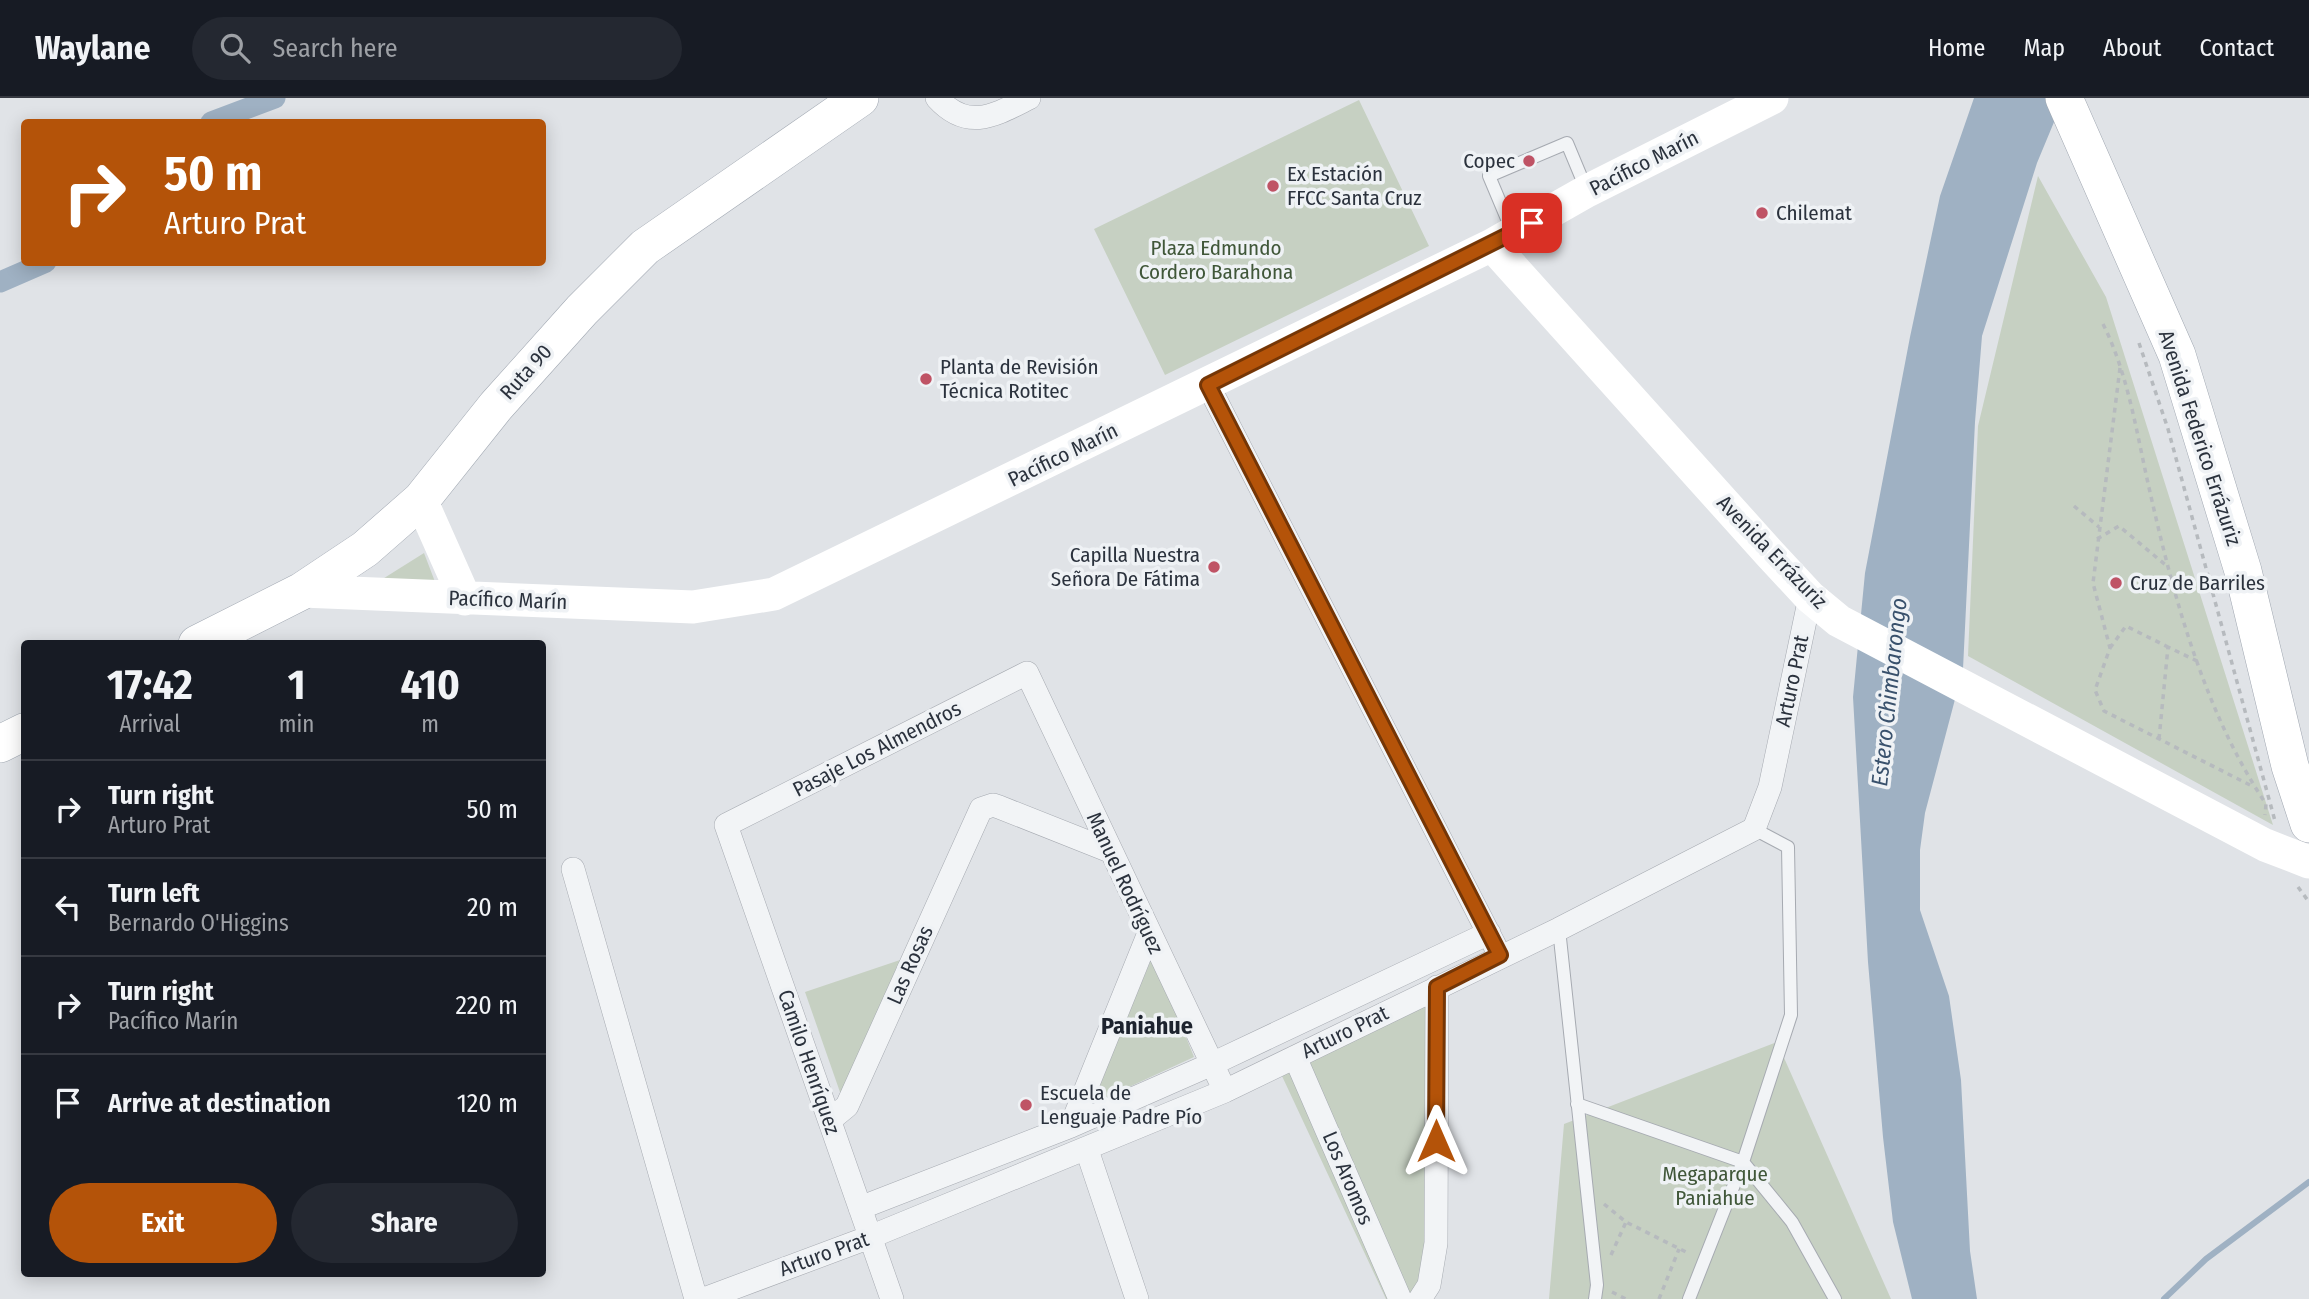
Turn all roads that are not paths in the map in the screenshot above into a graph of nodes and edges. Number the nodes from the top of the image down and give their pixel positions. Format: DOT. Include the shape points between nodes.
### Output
graph roads {
  1 [pos="860,98"];
  2 [pos="937,98"];
  3 [pos="1029,98"];
  4 [pos="1772,98"];
  5 [pos="2064,98"];
  6 [pos="1587,191"];
  7 [pos="1503,239"];
  8 [pos="1208,385"];
  9 [pos="421,500"];
  10 [pos="302,591"];
  11 [pos="1810,597"];
  12 [pos="466,599"];
  13 [pos="205,640"];
  14 [pos="2269,669"];
  15 [pos="1027,673"];
  16 [pos="21,734"];
  17 [pos="0,744"];
  18 [pos="2309,763"];
  19 [pos="2309,824"];
  20 [pos="726,825"];
  21 [pos="1754,829"];
  22 [pos="1110,851"];
  23 [pos="2286,854"];
  24 [pos="573,869"];
  25 [pos="1559,929"];
  26 [pos="1149,933"];
  27 [pos="1489,933"];
  28 [pos="1500,955"];
  29 [pos="1437,987"];
  30 [pos="1295,1057"];
  31 [pos="1212,1064"];
  32 [pos="1225,1091"];
  33 [pos="1577,1104"];
  34 [pos="830,1121"];
  35 [pos="1071,1126"];
  36 [pos="1087,1150"];
  37 [pos="1743,1162"];
  38 [pos="860,1208"];
  39 [pos="870,1237"];
  40 [pos="1394,1297"];
  41 [pos="696,1299"];
  42 [pos="704,1299"];
  43 [pos="892,1299"];
  44 [pos="1137,1299"];
  45 [pos="1420,1299"];
  46 [pos="1595,1299"];
  47 [pos="1689,1299"];
  48 [pos="1835,1299"];
  1 -- 9 [label="main road, Ruta 90" via="645,247 496,406"];
  2 -- 3 [label="street" via="954,113 974,118 994,116"];
  4 -- 6 [label="street, Pacífico Marín"];
  5 -- 14 [label="main road, Avenida Federico Errázuriz" via="2176,355"];
  6 -- 7 [label="street, Pacífico Marín"];
  6 -- 7 [label="lane" via="1567,142 1489,176"];
  7 -- 8 [label="street, Pacífico Marín"];
  7 -- 11 [label="street, Avenida Errázuriz"];
  8 -- 12 [label="street, Pacífico Marín" via="774,594 693,607"];
  8 -- 27 [label="street"];
  9 -- 10 [label="main road, Ruta 90" via="365,549"];
  9 -- 12 [label="street"];
  10 -- 12 [label="street, Pacífico Marín"];
  10 -- 13 [label="main road, Ruta 90"];
  11 -- 21 [label="street, Arturo Prat" via="1770,787"];
  11 -- 23 [label="street, Avenida Errázuriz" via="1839,621"];
  14 -- 18 [label="main road, Avenida Federico Errázuriz"];
  14 -- 19 [label="main road, Avenida Federico Errázuriz" via="2290,765"];
  15 -- 20 [label="street, Pasaje Los Almendros"];
  15 -- 22 [label="street, Manuel Rodríguez"];
  16 -- 17 [label="main road"];
  20 -- 34 [label="street, Camilo Henríquez"];
  21 -- 25 [label="street, Arturo Prat"];
  21 -- 37 [label="lane" via="1788,847 1791,1015"];
  22 -- 26 [label="street, Manuel Rodríguez"];
  22 -- 34 [label="street, Las Rosas" via="999,807 987,806 978,814 847,1106"];
  24 -- 41 [label="street"];
  25 -- 28 [label="street, Arturo Prat"];
  25 -- 33 [label="lane"];
  26 -- 31 [label="street, Manuel Rodríguez"];
  26 -- 35 [label="street"];
  27 -- 28 [label="street"];
  27 -- 31 [label="street, Arturo Prat"];
  28 -- 29 [label="street, Arturo Prat"];
  29 -- 30 [label="street, Arturo Prat"];
  29 -- 45 [label="street" via="1436,1243 1429,1285"];
  30 -- 32 [label="street, Arturo Prat"];
  30 -- 40 [label="street, Los Aromos"];
  31 -- 32 [label="street, Manuel Rodríguez"];
  31 -- 35 [label="street, Arturo Prat"];
  32 -- 36 [label="street, Arturo Prat"];
  33 -- 37 [label="lane"];
  33 -- 46 [label="lane"];
  34 -- 38 [label="street, Camilo Henríquez"];
  35 -- 38 [label="street, Arturo Prat"];
  36 -- 39 [label="street, Arturo Prat"];
  36 -- 44 [label="street"];
  37 -- 47 [label="lane"];
  37 -- 48 [label="lane" via="1792,1222"];
  38 -- 39 [label="street, Camilo Henríquez"];
  39 -- 42 [label="street, Arturo Prat"];
  39 -- 43 [label="street, Camilo Henríquez"];
}
